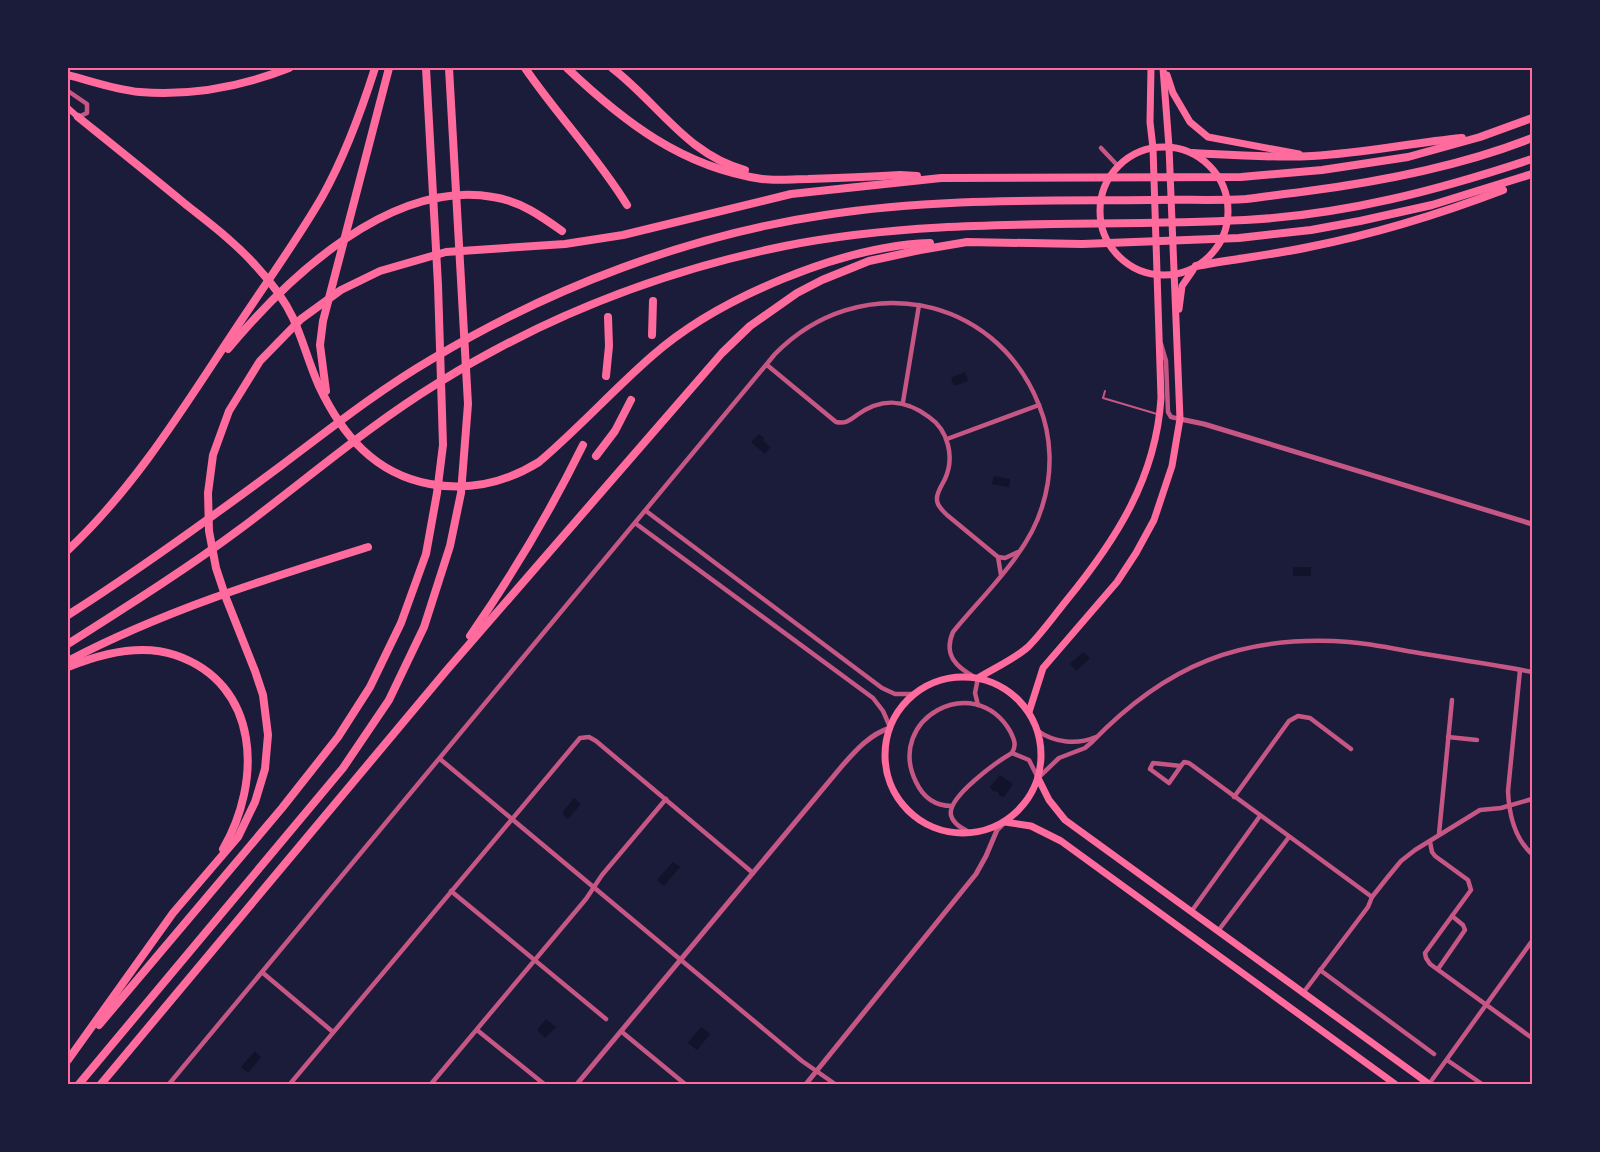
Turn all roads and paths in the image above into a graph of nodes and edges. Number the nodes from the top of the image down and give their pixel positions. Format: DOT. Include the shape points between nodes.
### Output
graph roads {
  1 [pos="289,68"];
  2 [pos="375,68"];
  3 [pos="389,68"];
  4 [pos="426,68"];
  5 [pos="449,68"];
  6 [pos="525,68"];
  7 [pos="568,68"];
  8 [pos="1151,68"];
  9 [pos="1164,68"];
  10 [pos="616,70"];
  11 [pos="68,75"];
  12 [pos="68,91"];
  13 [pos="68,108"];
  14 [pos="78,117"];
  15 [pos="1533,118"];
  16 [pos="1480,137"];
  17 [pos="1533,138"];
  18 [pos="1169,147"];
  19 [pos="1101,148"];
  20 [pos="1153,148"];
  21 [pos="1193,153"];
  22 [pos="1311,156"];
  23 [pos="1533,159"];
  24 [pos="1118,166"];
  25 [pos="1533,174"];
  26 [pos="941,178"];
  27 [pos="796,179"];
  28 [pos="1533,180"];
  29 [pos="627,205"];
  30 [pos="562,231"];
  31 [pos="967,242"];
  32 [pos="1196,266"];
  33 [pos="1157,274"];
  34 [pos="1174,274"];
  35 [pos="653,301"];
  36 [pos="919,305"];
  37 [pos="608,317"];
  38 [pos="652,335"];
  39 [pos="1177,336"];
  40 [pos="1161,344"];
  41 [pos="767,365"];
  42 [pos="208,372"];
  43 [pos="606,376"];
  44 [pos="1105,391"];
  45 [pos="631,400"];
  46 [pos="903,402"];
  47 [pos="1039,405"];
  48 [pos="330,406"];
  49 [pos="1160,414"];
  50 [pos="1180,419"];
  51 [pos="947,439"];
  52 [pos="583,445"];
  53 [pos="596,456"];
  54 [pos="646,511"];
  55 [pos="636,523"];
  56 [pos="1533,524"];
  57 [pos="368,547"];
  58 [pos="68,550"];
  59 [pos="1021,551"];
  60 [pos="998,557"];
  61 [pos="1001,575"];
  62 [pos="68,615"];
  63 [pos="68,644"];
  64 [pos="68,661"];
  65 [pos="68,668"];
  66 [pos="1520,670"];
  67 [pos="446,671"];
  68 [pos="1533,672"];
  69 [pos="977,678"];
  70 [pos="915,694"];
  71 [pos="1452,700"];
  72 [pos="978,705"];
  73 [pos="1029,711"];
  74 [pos="890,728"];
  75 [pos="1038,731"];
  76 [pos="1099,736"];
  77 [pos="1448,737"];
  78 [pos="1477,740"];
  79 [pos="1351,749"];
  80 [pos="1012,753"];
  81 [pos="440,759"];
  82 [pos="1181,766"];
  83 [pos="1038,778"];
  84 [pos="1234,797"];
  85 [pos="666,799"];
  86 [pos="1533,799"];
  87 [pos="952,806"];
  88 [pos="1508,806"];
  89 [pos="1260,816"];
  90 [pos="511,818"];
  91 [pos="1004,822"];
  92 [pos="971,833"];
  93 [pos="1439,834"];
  94 [pos="1289,837"];
  95 [pos="1430,842"];
  96 [pos="1533,854"];
  97 [pos="212,867"];
  98 [pos="753,873"];
  99 [pos="594,889"];
  100 [pos="452,891"];
  101 [pos="1372,897"];
  102 [pos="1191,912"];
  103 [pos="1452,916"];
  104 [pos="1218,931"];
  105 [pos="1533,941"];
  106 [pos="535,960"];
  107 [pos="681,960"];
  108 [pos="1438,969"];
  109 [pos="1320,970"];
  110 [pos="263,973"];
  111 [pos="1303,993"];
  112 [pos="1486,1004"];
  113 [pos="606,1019"];
  114 [pos="477,1030"];
  115 [pos="333,1032"];
  116 [pos="622,1032"];
  117 [pos="141,1037"];
  118 [pos="1533,1038"];
  119 [pos="1434,1054"];
  120 [pos="1447,1060"];
  121 [pos="68,1061"];
  122 [pos="816,1071"];
  123 [pos="80,1084"];
  124 [pos="94,1084"];
  125 [pos="101,1084"];
  126 [pos="169,1084"];
  127 [pos="290,1084"];
  128 [pos="431,1084"];
  129 [pos="544,1084"];
  130 [pos="577,1084"];
  131 [pos="685,1084"];
  132 [pos="806,1084"];
  133 [pos="835,1084"];
  134 [pos="1395,1084"];
  135 [pos="1429,1084"];
  136 [pos="1482,1084"];
  1 -- 11 [label="highway" via="226,88 189,93 138,92"];
  2 -- 42 [label="highway" via="348,144 322,197"];
  3 -- 48 [label="highway" via="320,345"];
  4 -- 121 [label="highway" via="443,445 426,554 401,623 370,687 338,737"];
  5 -- 123 [label="highway" via="468,404 461,493 450,546 424,627 389,700 343,768"];
  6 -- 29 [label="highway" via="607,172"];
  7 -- 27 [label="highway" via="612,110 682,155 726,171 764,179"];
  8 -- 20 [label="main road"];
  9 -- 18 [label="main road"];
  9 -- 22 [label="main road" via="1183,111 1195,128 1208,137"];
  10 -- 27 [label="highway" via="669,123 710,155 737,168"];
  12 -- 14 [label="street" via="87,104 87,113"];
  13 -- 14 [label="main road"];
  14 -- 48 [label="highway" via="231,241 273,285 293,318"];
  15 -- 16 [label="highway"];
  16 -- 22 [label="highway"];
  16 -- 26 [label="highway" via="1408,157 1241,177"];
  17 -- 62 [label="highway" via="1394,178 1246,199 999,200 912,205 801,219 652,257 558,293 431,359 135,572"];
  18 -- 20 [label="main road"];
  18 -- 21 [label="main road"];
  18 -- 34 [label="main road"];
  19 -- 24 [label="street"];
  20 -- 24 [label="main road"];
  20 -- 33 [label="main road"];
  21 -- 22 [label="highway"];
  21 -- 32 [label="main road" via="1217,173 1228,209 1222,239 1211,255"];
  23 -- 63 [label="highway" via="1409,197 1324,212 1248,220 996,223 866,232 780,247 639,286 571,314 453,374 336,453 239,529"];
  24 -- 33 [label="main road" via="1101,200 1103,231 1125,261"];
  25 -- 31 [label="highway" via="1464,197 1311,230 1239,238 1082,244"];
  26 -- 27 [label="highway" via="900,175"];
  26 -- 97 [label="highway" via="791,194 623,235 565,244 446,252 380,270 341,290 301,319 260,361 229,411 213,455 209,531 216,568 262,695 268,735 265,770 255,802 238,837"];
  28 -- 32 [label="highway" via="1434,215 1311,247"];
  30 -- 42 [label="highway" via="532,209 495,197 470,194 408,206 341,242 309,265"];
  31 -- 48 [label="highway" via="923,244 855,256 759,289 707,317 653,355 539,462 521,473 485,485 447,487 410,480 387,469 366,454"];
  31 -- 67 [label="highway" via="868,261 822,280 750,326 722,352"];
  32 -- 34 [label="main road"];
  32 -- 39 [label="main road" via="1182,286"];
  33 -- 34 [label="main road"];
  33 -- 40 [label="main road"];
  34 -- 39 [label="main road"];
  35 -- 38 [label="highway"];
  36 -- 41 [label="street" via="880,302 837,312 786,343"];
  36 -- 46 [label="street"];
  36 -- 47 [label="street" via="952,314 981,329 1017,364"];
  37 -- 43 [label="highway"];
  39 -- 50 [label="main road"];
  40 -- 49 [label="main road"];
  40 -- 50 [label="street" via="1166,361 1167,412"];
  41 -- 46 [label="street" via="836,422 850,420 881,404"];
  41 -- 54 [label="street"];
  42 -- 58 [label="highway" via="148,460"];
  44 -- 49 [label="lane" via="1102,398"];
  45 -- 53 [label="highway"];
  46 -- 51 [label="street" via="934,420"];
  47 -- 51 [label="street"];
  47 -- 59 [label="street" via="1049,450 1048,475 1039,518"];
  49 -- 69 [label="main road" via="1143,483 1111,542 1027,648"];
  50 -- 56 [label="street"];
  50 -- 73 [label="main road" via="1172,466 1154,520 1117,582 1043,669"];
  51 -- 60 [label="street" via="949,466 937,494 939,507"];
  52 -- 67 [label="highway" via="553,506"];
  54 -- 55 [label="street"];
  54 -- 70 [label="street" via="882,688 895,694"];
  55 -- 74 [label="street" via="873,698"];
  55 -- 81 [label="street"];
  57 -- 64 [label="highway" via="168,615"];
  59 -- 60 [label="street"];
  59 -- 61 [label="street"];
  60 -- 61 [label="street"];
  61 -- 69 [label="street" via="949,641 957,666"];
  65 -- 97 [label="highway" via="118,651 174,654 207,672 227,690 246,734 248,778 234,831"];
  66 -- 68 [label="street"];
  66 -- 76 [label="street" via="1351,642 1274,642 1226,653 1170,678 1137,701"];
  66 -- 88 [label="street"];
  67 -- 117 [label="highway"];
  69 -- 70 [label="main road" via="939,681"];
  69 -- 72 [label="street"];
  69 -- 73 [label="main road" via="1007,690"];
  70 -- 74 [label="main road"];
  71 -- 77 [label="street"];
  72 -- 80 [label="street" via="1005,724 1013,739"];
  72 -- 87 [label="street" via="943,706 920,724 912,739 911,769 918,786 938,805"];
  73 -- 75 [label="main road"];
  74 -- 92 [label="main road" via="886,765 900,801 929,826"];
  74 -- 98 [label="street" via="852,755"];
  75 -- 76 [label="street" via="1051,739 1067,741"];
  75 -- 83 [label="main road" via="1042,762"];
  76 -- 83 [label="street" via="1085,748 1056,760"];
  77 -- 78 [label="street"];
  77 -- 93 [label="street"];
  79 -- 84 [label="street" via="1310,718 1298,716 1289,721"];
  80 -- 83 [label="street" via="1029,760"];
  80 -- 87 [label="street" via="983,773"];
  81 -- 90 [label="street"];
  81 -- 110 [label="street"];
  82 -- 82 [label="street" via="1169,783 1150,769 1153,763"];
  82 -- 84 [label="street" via="1189,763"];
  83 -- 91 [label="main road" via="1026,802"];
  83 -- 102 [label="main road" via="1065,820"];
  84 -- 89 [label="street"];
  85 -- 90 [label="street" via="596,741 584,737 576,740"];
  85 -- 98 [label="street"];
  85 -- 99 [label="street"];
  86 -- 88 [label="street"];
  87 -- 92 [label="street" via="955,822"];
  88 -- 93 [label="street" via="1480,810"];
  88 -- 96 [label="street" via="1517,834"];
  89 -- 94 [label="street"];
  89 -- 102 [label="street"];
  90 -- 99 [label="street"];
  90 -- 100 [label="street"];
  91 -- 92 [label="main road"];
  91 -- 122 [label="street" via="976,874"];
  91 -- 134 [label="main road" via="1031,826 1061,841"];
  93 -- 95 [label="street"];
  94 -- 101 [label="street"];
  94 -- 104 [label="street"];
  95 -- 101 [label="street" via="1401,861"];
  95 -- 103 [label="street" via="1432,852 1470,884 1469,893"];
  97 -- 121 [label="highway" via="173,913"];
  98 -- 107 [label="street"];
  99 -- 106 [label="street"];
  99 -- 107 [label="street"];
  100 -- 106 [label="street"];
  100 -- 115 [label="street"];
  101 -- 109 [label="street"];
  102 -- 104 [label="main road"];
  103 -- 108 [label="street" via="1425,955"];
  103 -- 108 [label="street" via="1466,930"];
  104 -- 111 [label="main road"];
  105 -- 112 [label="street"];
  106 -- 113 [label="street"];
  106 -- 114 [label="street"];
  107 -- 116 [label="street"];
  107 -- 122 [label="street"];
  108 -- 112 [label="street"];
  109 -- 111 [label="street"];
  109 -- 119 [label="street"];
  110 -- 115 [label="street"];
  110 -- 126 [label="street"];
  111 -- 135 [label="main road"];
  112 -- 118 [label="street"];
  112 -- 120 [label="street"];
  114 -- 128 [label="street"];
  114 -- 129 [label="street"];
  115 -- 127 [label="street"];
  116 -- 130 [label="street"];
  116 -- 131 [label="street"];
  117 -- 124 [label="highway"];
  117 -- 125 [label="highway"];
  120 -- 135 [label="street"];
  120 -- 136 [label="street"];
  122 -- 132 [label="street"];
  122 -- 133 [label="street"];
}
